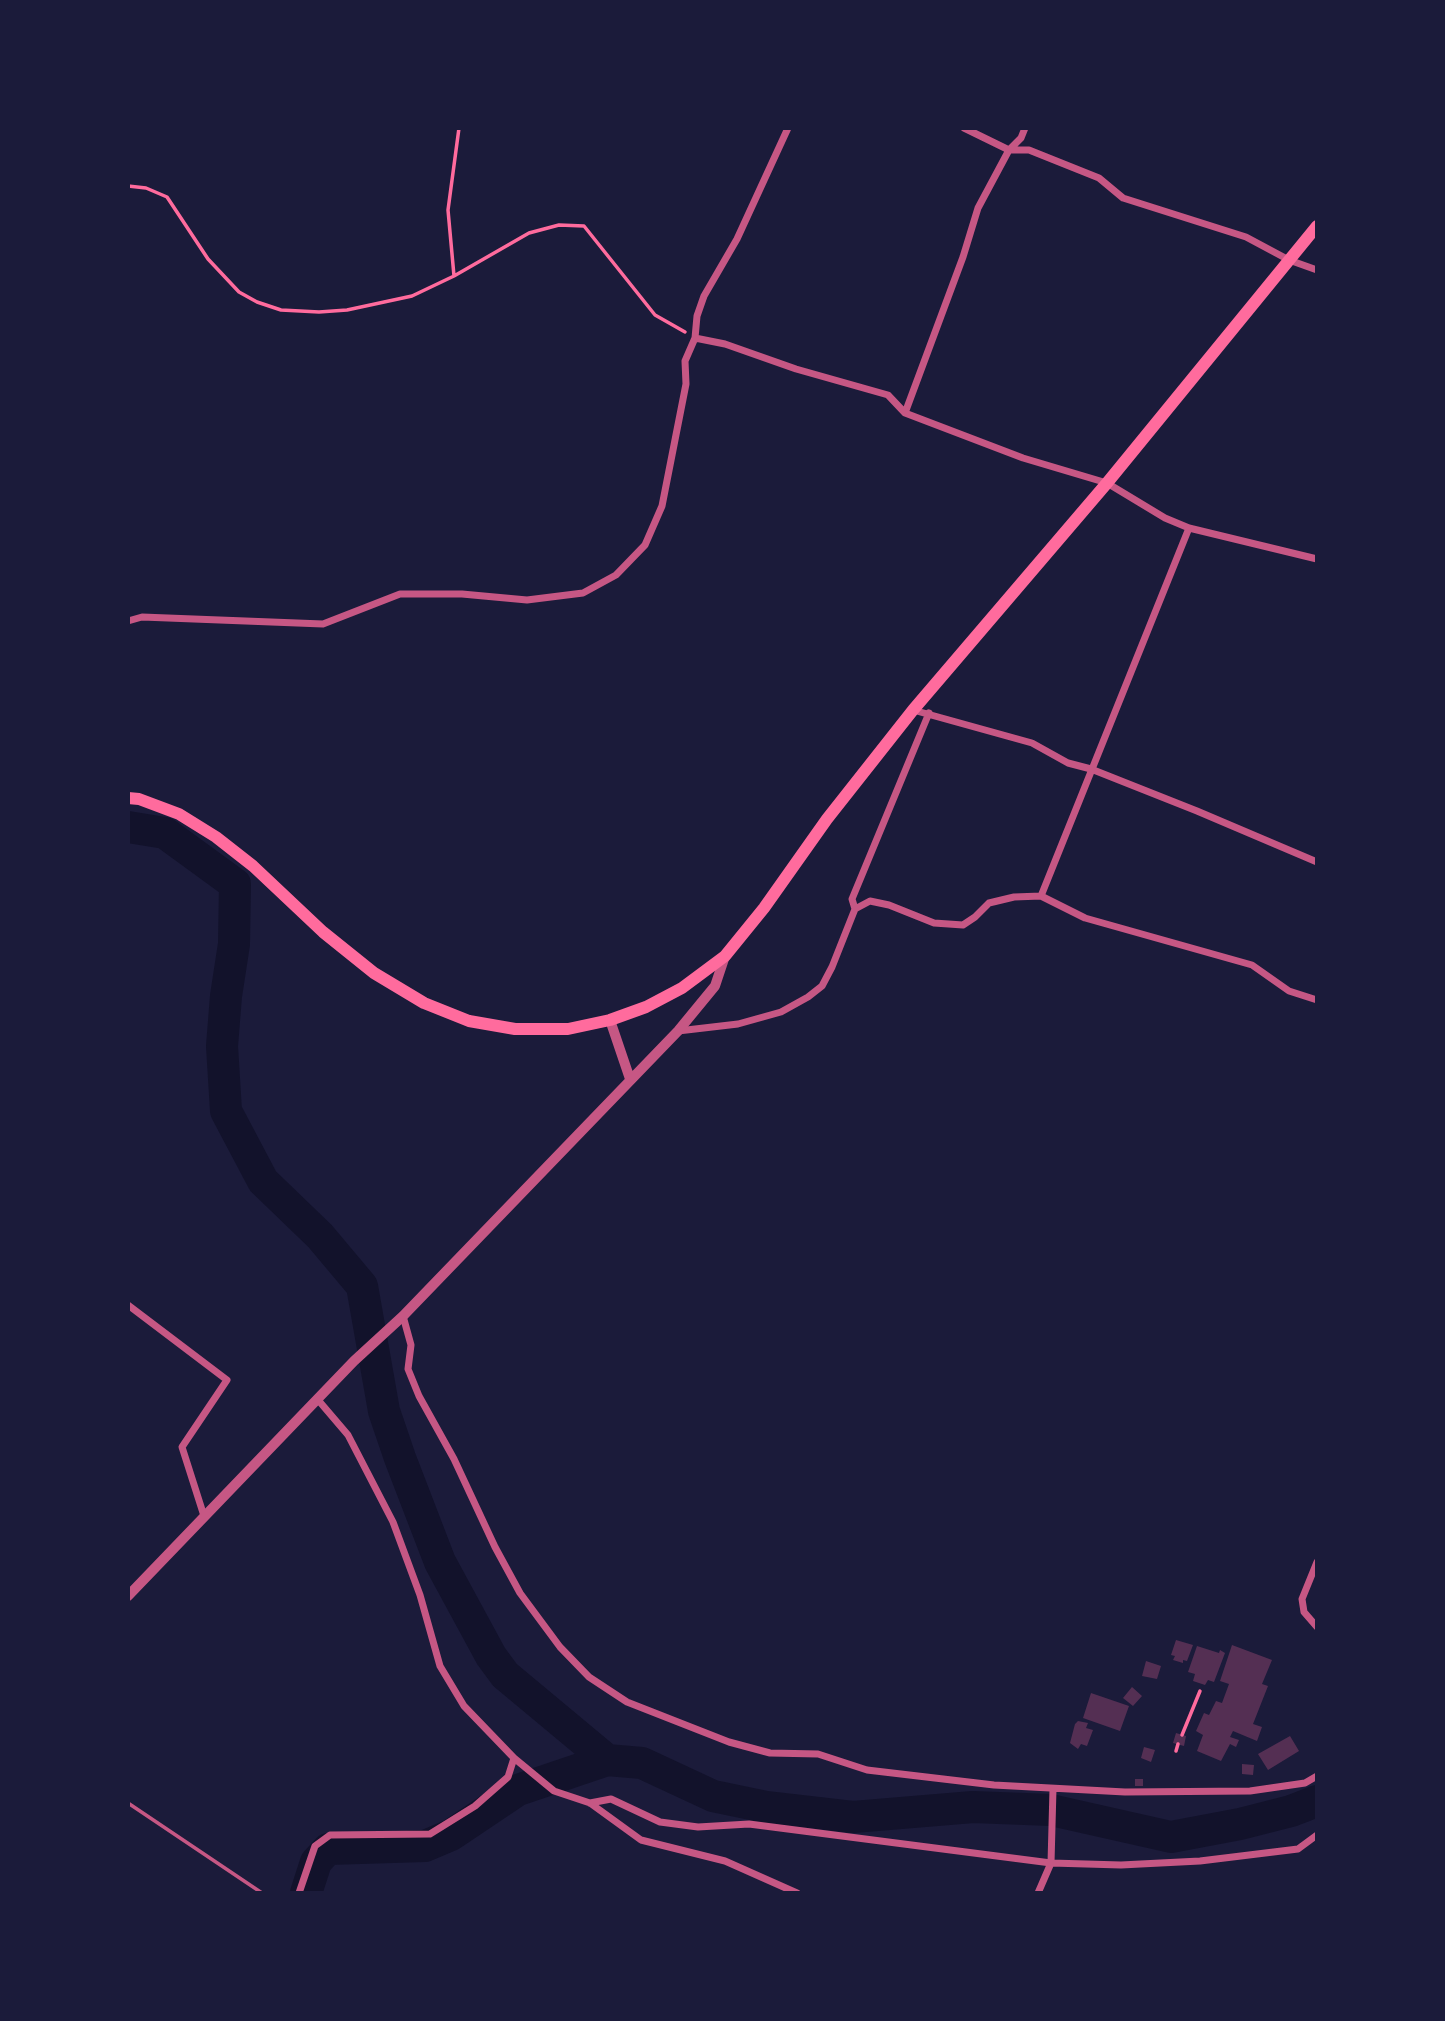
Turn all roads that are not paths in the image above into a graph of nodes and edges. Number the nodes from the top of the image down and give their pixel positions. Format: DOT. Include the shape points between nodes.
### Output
graph roads {
  1 [pos="788,128"];
  2 [pos="964,128"];
  3 [pos="1025,128"];
  4 [pos="1009,150"];
  5 [pos="1317,226"];
  6 [pos="1289,260"];
  7 [pos="1317,270"];
  8 [pos="695,338"];
  9 [pos="905,413"];
  10 [pos="1107,483"];
  11 [pos="1189,528"];
  12 [pos="1317,559"];
  13 [pos="128,621"];
  14 [pos="913,710"];
  15 [pos="929,713"];
  16 [pos="1091,769"];
  17 [pos="128,797"];
  18 [pos="1317,862"];
  19 [pos="1041,896"];
  20 [pos="855,909"];
  21 [pos="725,956"];
  22 [pos="1317,1000"];
  23 [pos="610,1020"];
  24 [pos="678,1031"];
  25 [pos="630,1079"];
  26 [pos="128,1305"];
  27 [pos="403,1316"];
  28 [pos="319,1401"];
  29 [pos="204,1516"];
  30 [pos="1317,1562"];
  31 [pos="128,1596"];
  32 [pos="1317,1627"];
  33 [pos="514,1758"];
  34 [pos="1317,1776"];
  35 [pos="1053,1789"];
  36 [pos="128,1803"];
  37 [pos="590,1803"];
  38 [pos="1317,1835"];
  39 [pos="1051,1863"];
  40 [pos="262,1893"];
  41 [pos="299,1893"];
  42 [pos="797,1893"];
  43 [pos="1038,1893"];
  1 -- 8 [label="street" via="737,239 704,296"];
  2 -- 4 [label="street"];
  3 -- 4 [label="street"];
  4 -- 6 [label="street" via="1029,150 1052,159 1099,178 1123,198 1246,237"];
  4 -- 9 [label="street" via="978,208"];
  5 -- 6 [label="main road"];
  6 -- 7 [label="street"];
  6 -- 10 [label="main road"];
  8 -- 9 [label="street" via="888,396"];
  8 -- 13 [label="street" via="685,361 686,383 663,506 645,545 616,575 583,593 527,600 400,594 323,624 142,617"];
  9 -- 10 [label="street"];
  10 -- 11 [label="street"];
  10 -- 14 [label="main road"];
  11 -- 12 [label="street"];
  11 -- 16 [label="street"];
  14 -- 15 [label="street"];
  14 -- 21 [label="main road"];
  15 -- 16 [label="street" via="1032,743 1068,763"];
  15 -- 20 [label="street" via="852,899"];
  16 -- 18 [label="street"];
  16 -- 19 [label="street"];
  17 -- 23 [label="main road" via="178,814 216,837 374,973 424,1003 469,1021 515,1029 568,1029"];
  19 -- 20 [label="street" via="989,903 963,925 934,923 870,901"];
  19 -- 22 [label="street" via="1085,918 1252,965 1289,991"];
  20 -- 24 [label="street" via="822,986 808,997 781,1012 738,1024"];
  21 -- 23 [label="main road" via="682,988"];
  21 -- 24 [label="street" via="715,986"];
  23 -- 25 [label="street"];
  24 -- 25 [label="street"];
  25 -- 27 [label="street"];
  26 -- 29 [label="street" via="227,1380 182,1447"];
  27 -- 28 [label="street"];
  27 -- 35 [label="street" via="411,1345 408,1369 495,1547 520,1593 589,1677 627,1702 770,1753 817,1754 867,1770"];
  28 -- 29 [label="street"];
  28 -- 33 [label="street" via="348,1435 393,1522 440,1665 464,1706"];
  29 -- 31 [label="street"];
  30 -- 32 [label="street" via="1302,1600 1304,1612"];
  33 -- 37 [label="street" via="554,1791"];
  33 -- 41 [label="street" via="508,1777 475,1806 430,1834 330,1835 316,1846"];
  34 -- 35 [label="street" via="1305,1783 1250,1791"];
  35 -- 39 [label="street"];
  36 -- 40 [label="lane"];
  37 -- 39 [label="street" via="611,1799 660,1822 698,1828 749,1824"];
  37 -- 42 [label="street" via="641,1840 724,1861"];
  38 -- 39 [label="street" via="1298,1849 1200,1861"];
  39 -- 43 [label="street"];
}
